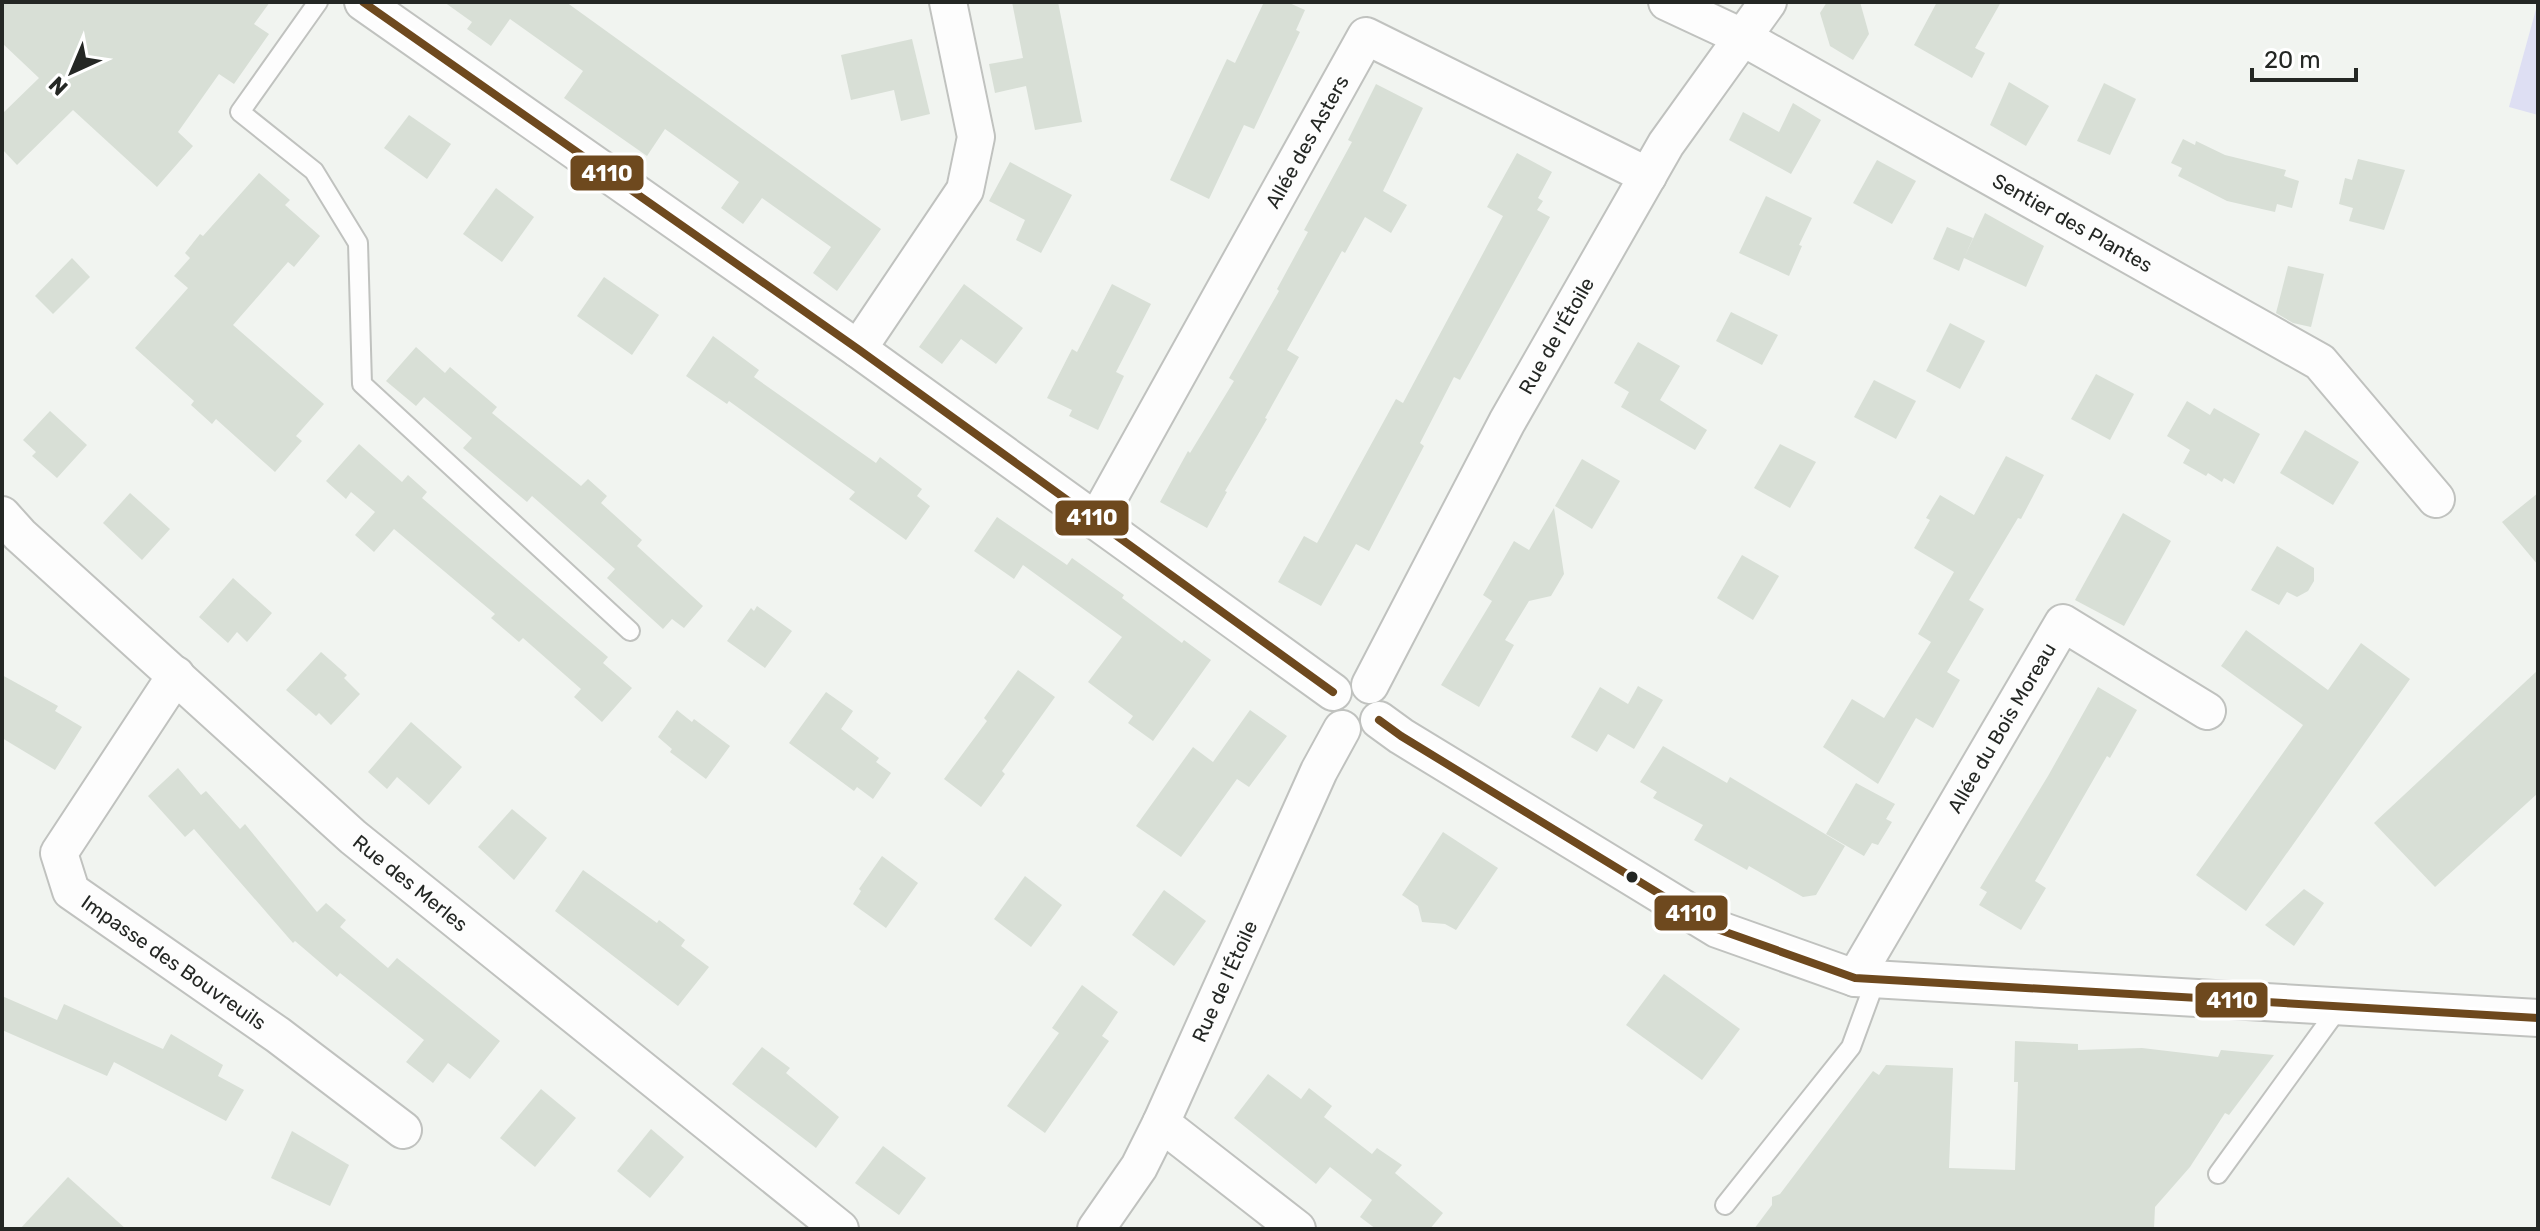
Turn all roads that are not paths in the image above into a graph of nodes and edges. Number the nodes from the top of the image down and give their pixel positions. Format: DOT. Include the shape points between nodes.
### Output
graph roads {
  1 [pos="318,2"];
  2 [pos="363,2"];
  3 [pos="948,2"];
  4 [pos="1667,2"];
  5 [pos="1768,2"];
  6 [pos="1742,37"];
  7 [pos="1648,176"];
  8 [pos="858,349"];
  9 [pos="2436,499"];
  10 [pos="2,515"];
  11 [pos="1096,521"];
  12 [pos="630,631"];
  13 [pos="176,675"];
  14 [pos="1370,685"];
  15 [pos="1333,692"];
  16 [pos="2207,711"];
  17 [pos="1379,720"];
  18 [pos="1342,729"];
  19 [pos="1866,978"];
  20 [pos="2340,1006"];
  21 [pos="2538,1018"];
  22 [pos="1161,1123"];
  23 [pos="403,1130"];
  24 [pos="2218,1174"];
  25 [pos="1725,1205"];
  26 [pos="840,1229"];
  27 [pos="1096,1229"];
  28 [pos="1297,1229"];
  1 -- 12 [label="lane" via="240,112 314,171 358,243 362,384"];
  2 -- 8 [label="street"];
  3 -- 8 [label="street" via="976,137 965,190"];
  4 -- 6 [label="street, Sentier des Plantes"];
  5 -- 6 [label="street, Rue de l'Étoile"];
  6 -- 7 [label="street, Rue de l'Étoile"];
  6 -- 9 [label="street, Sentier des Plantes" via="2320,362"];
  7 -- 11 [label="street, Allée des Asters" via="1366,36"];
  7 -- 14 [label="street, Rue de l'Étoile" via="1507,422"];
  8 -- 11 [label="street"];
  10 -- 13 [label="street, Rue des Merles"];
  11 -- 15 [label="street"];
  13 -- 23 [label="street, Impasse des Bouvreuils" via="59,853 71,891 278,1035"];
  13 -- 26 [label="street, Rue des Merles" via="353,837"];
  14 -- 15 [label="street" via="1354,680"];
  14 -- 17 [label="street" via="1382,700"];
  15 -- 18 [label="street" via="1330,715"];
  16 -- 19 [label="street, Allée du Bois Moreau" via="2063,623"];
  17 -- 18 [label="street" via="1358,735"];
  17 -- 19 [label="street" via="1717,929"];
  18 -- 22 [label="street, Rue de l'Étoile"];
  19 -- 20 [label="street"];
  19 -- 25 [label="lane" via="1851,1047"];
  20 -- 21 [label="street"];
  20 -- 24 [label="lane"];
  22 -- 27 [label="street, Rue de l'Étoile" via="1139,1167"];
  22 -- 28 [label="street"];
}
